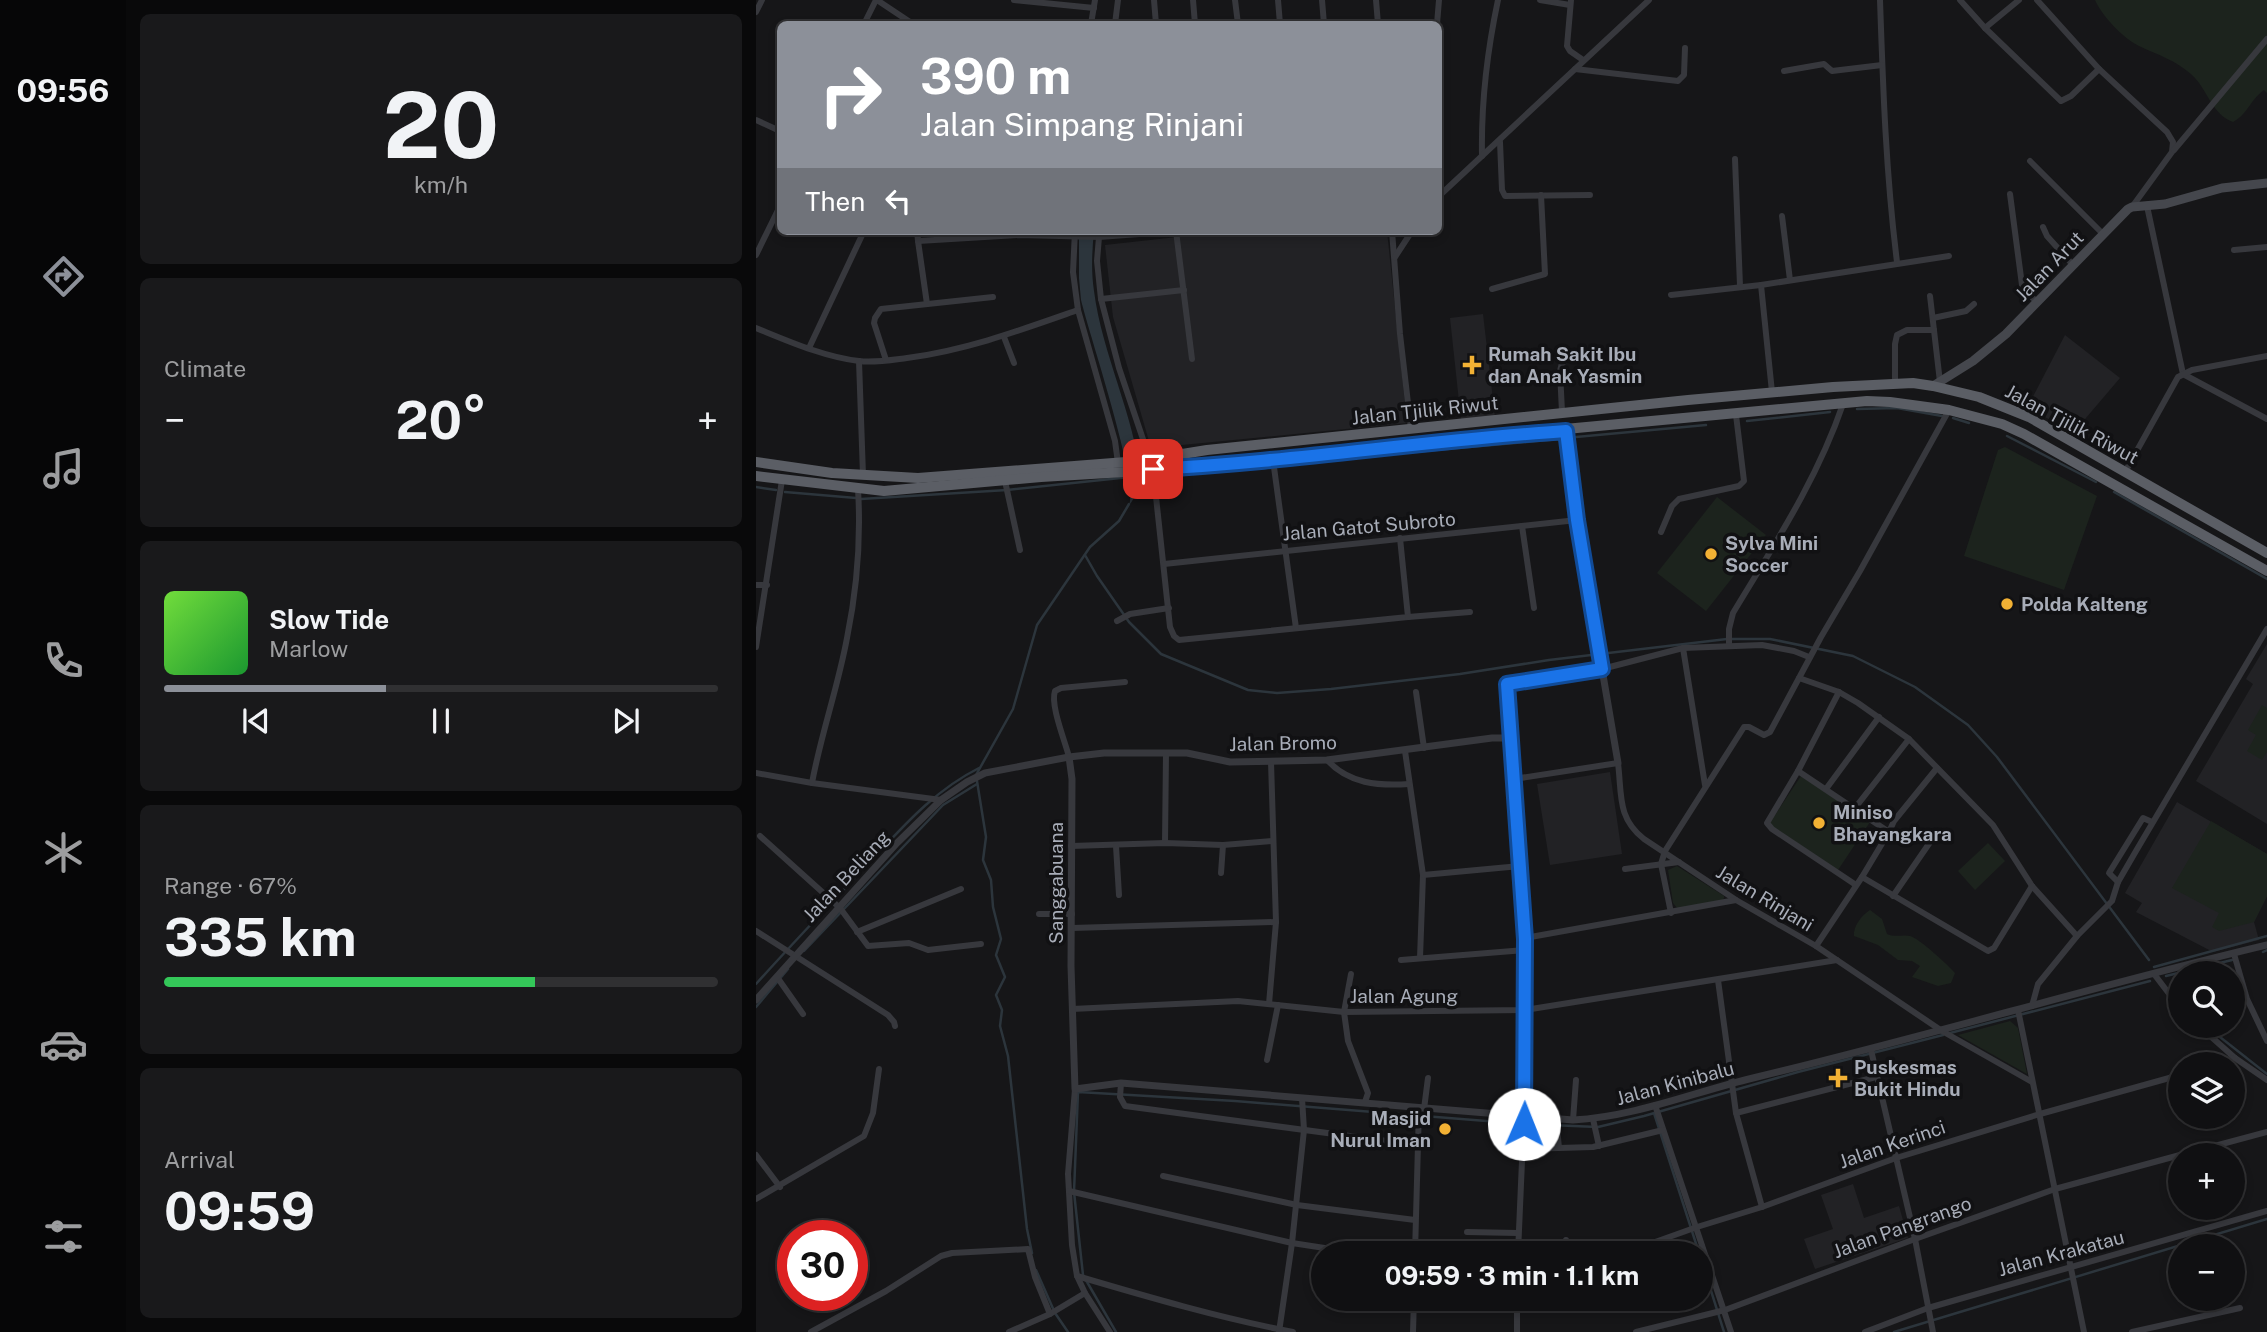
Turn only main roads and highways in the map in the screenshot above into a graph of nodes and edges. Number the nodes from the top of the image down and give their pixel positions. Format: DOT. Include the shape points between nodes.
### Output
graph roads {
  1 [pos="2267,183"];
  2 [pos="1937,384"];
  3 [pos="1979,397"];
  4 [pos="1688,400"];
  5 [pos="1925,406"];
  6 [pos="1974,416"];
  7 [pos="1690,419"];
  8 [pos="756,462"];
  9 [pos="1152,464"];
  10 [pos="1041,472"];
  11 [pos="756,476"];
  12 [pos="2267,553"];
  13 [pos="2267,571"];
  1 -- 2 [label="main road, Jalan Arut" via="2132,207 2037,303 1973,361"];
  2 -- 3 [label="highway, Jalan Tjilik Riwut"];
  2 -- 4 [label="highway, Jalan Tjilik Riwut" via="1895,383"];
  2 -- 5 [label="highway"];
  3 -- 6 [label="highway"];
  3 -- 12 [label="highway, Jalan Tjilik Riwut" via="2029,417"];
  4 -- 7 [label="highway"];
  4 -- 9 [label="highway, Jalan Tjilik Riwut" via="1207,450"];
  5 -- 6 [label="highway, Jalan Tjilik Riwut"];
  5 -- 7 [label="highway, Jalan Tjilik Riwut" via="1843,404"];
  6 -- 13 [label="highway, Jalan Tjilik Riwut" via="2045,444"];
  7 -- 9 [label="highway, Jalan Tjilik Riwut" via="1273,460"];
  8 -- 10 [label="highway, Jalan Tjilik Riwut" via="918,478"];
  9 -- 10 [label="highway, Jalan Tjilik Riwut"];
  10 -- 11 [label="highway, Jalan Tjilik Riwut" via="1005,481 884,491"];
}
